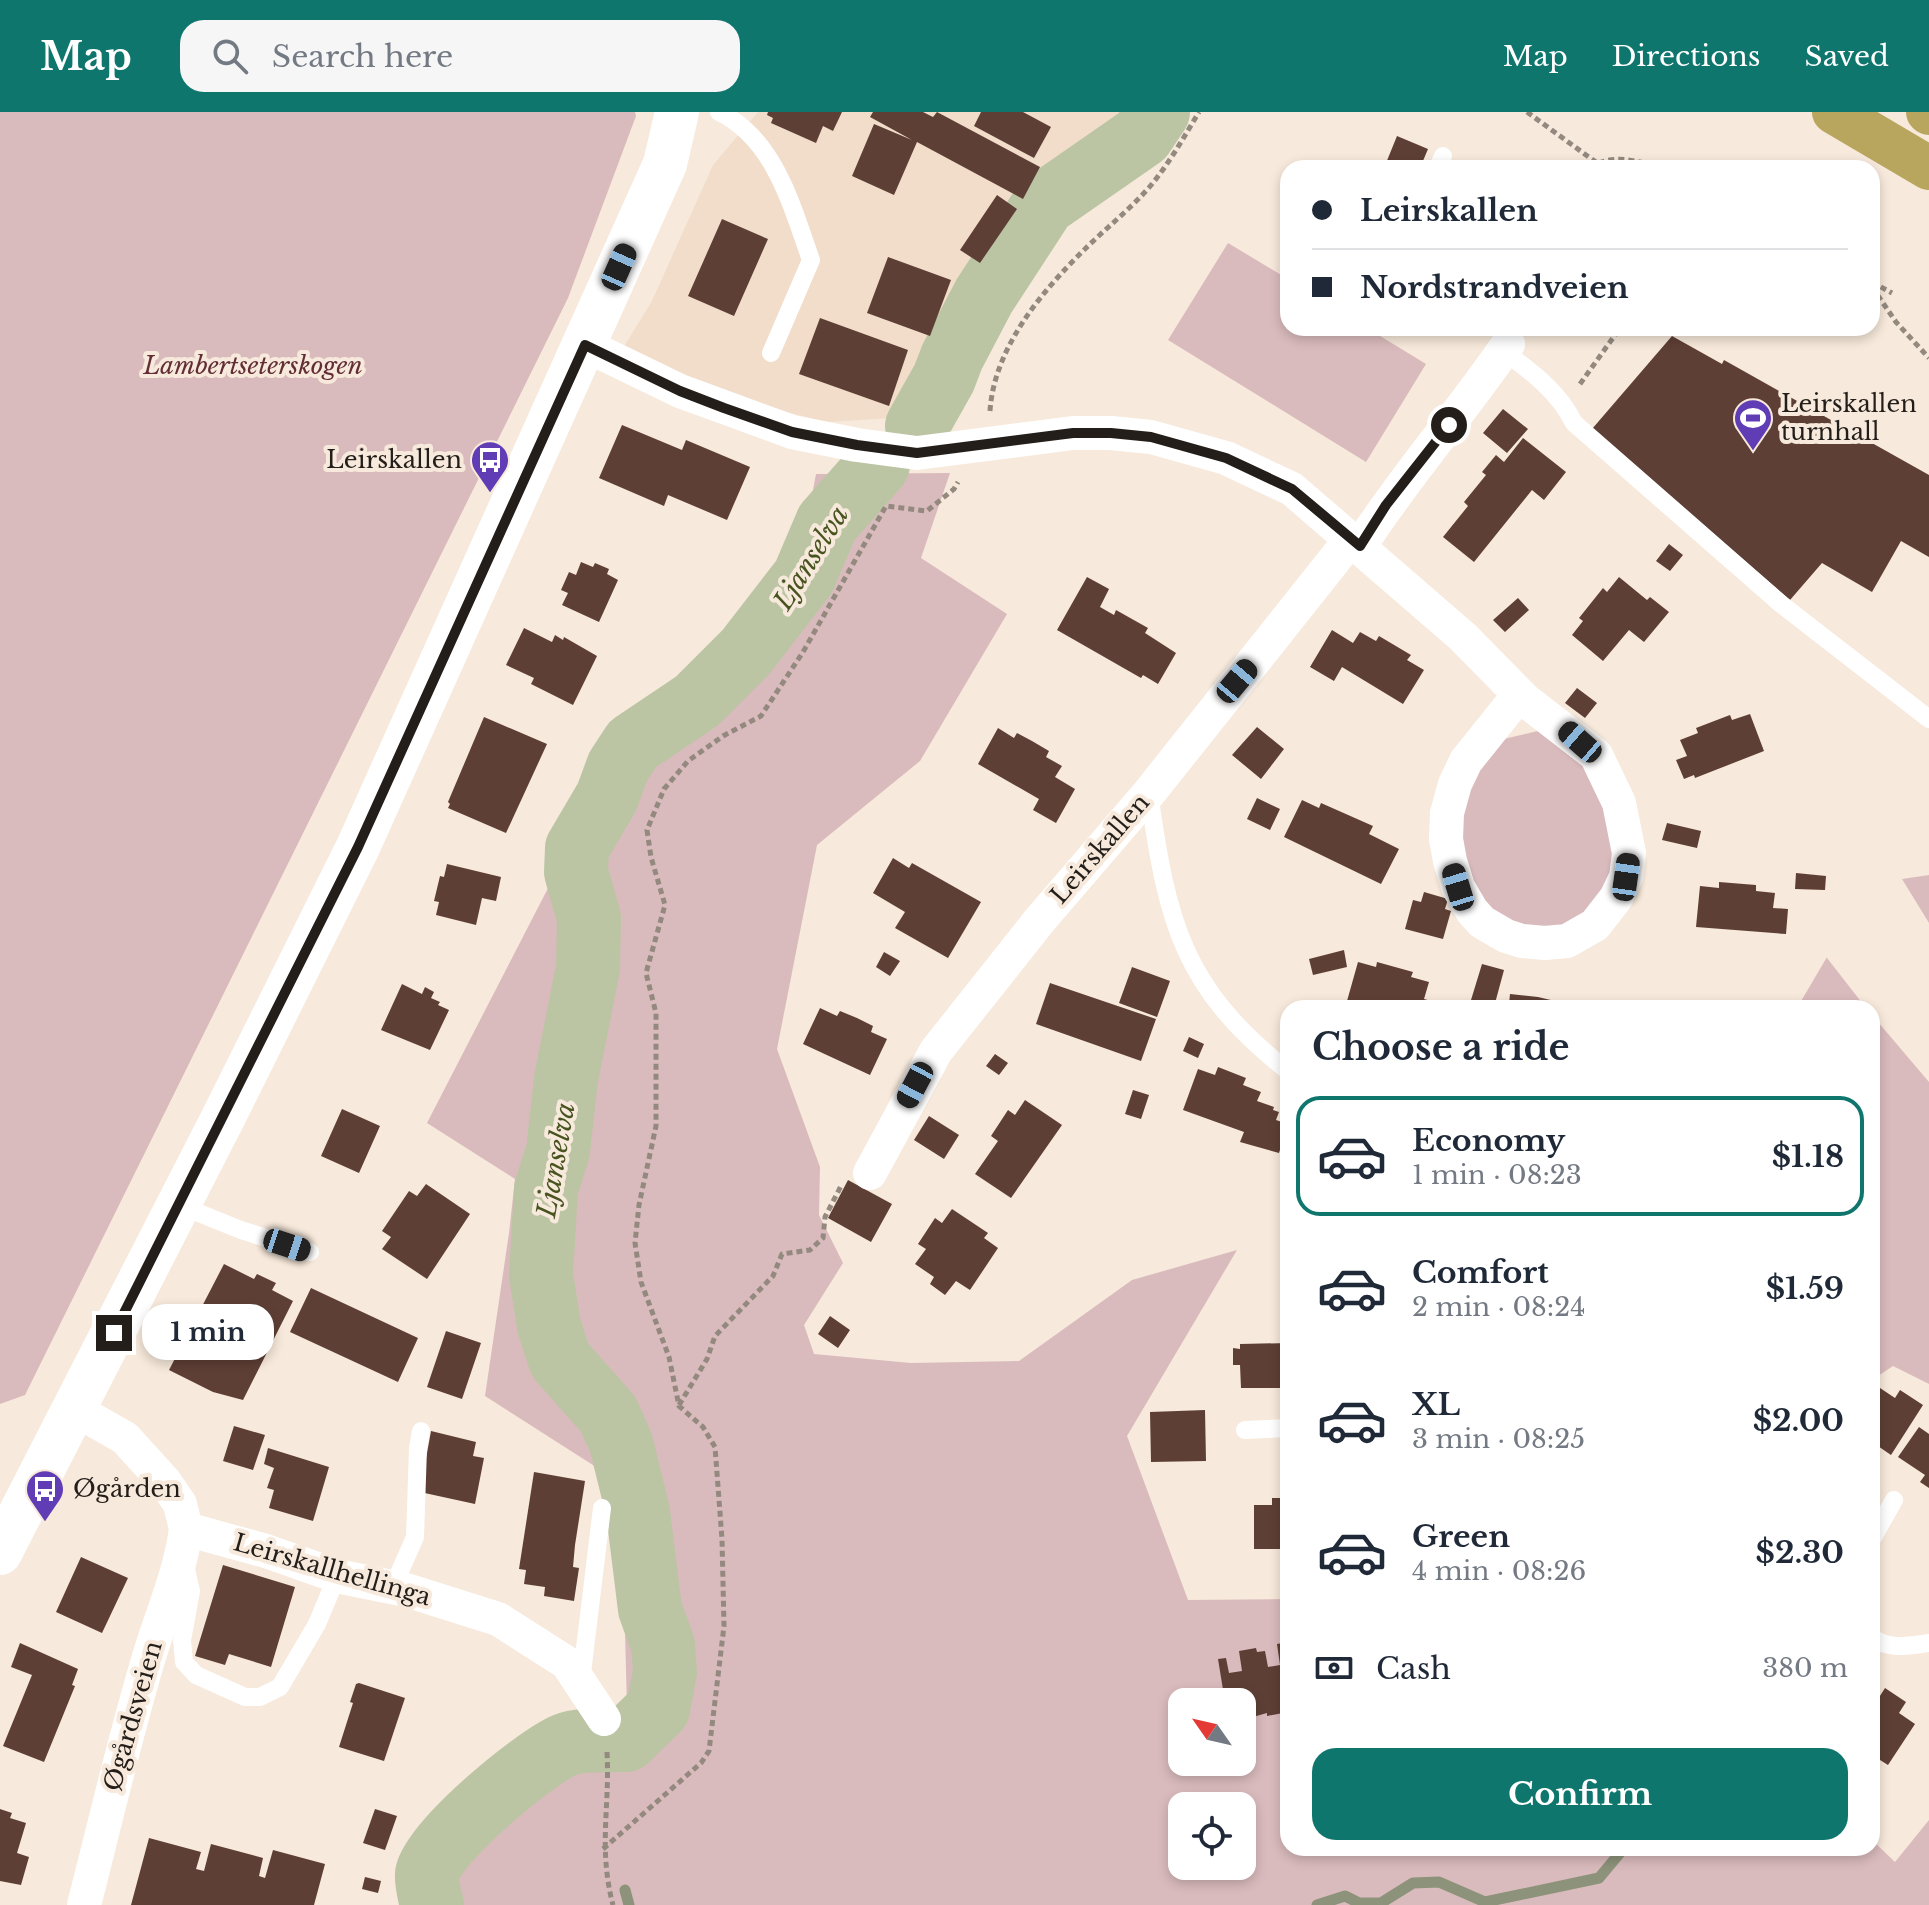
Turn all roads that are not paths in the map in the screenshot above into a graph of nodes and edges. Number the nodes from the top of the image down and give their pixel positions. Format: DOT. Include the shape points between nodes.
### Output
graph roads {
  1 [pos="677,112"];
  2 [pos="706,112"];
  3 [pos="719,112"];
  4 [pos="1834,112"];
  5 [pos="665,164"];
  6 [pos="1929,168"];
  7 [pos="1503,341"];
  8 [pos="585,345"];
  9 [pos="771,353"];
  10 [pos="1356,543"];
  11 [pos="1519,695"];
  12 [pos="1929,719"];
  13 [pos="1149,793"];
  14 [pos="1280,1064"];
  15 [pos="870,1173"];
  16 [pos="179,1205"];
  17 [pos="310,1252"];
  18 [pos="74,1409"];
  19 [pos="1280,1428"];
  20 [pos="1245,1430"];
  21 [pos="421,1431"];
  22 [pos="1894,1500"];
  23 [pos="602,1508"];
  24 [pos="1880,1525"];
  25 [pos="185,1542"];
  26 [pos="0,1553"];
  27 [pos="337,1576"];
  28 [pos="393,1587"];
  29 [pos="1880,1642"];
  30 [pos="1929,1643"];
  31 [pos="581,1681"];
  32 [pos="604,1719"];
  33 [pos="84,1905"];
  1 -- 5 [label="main road"];
  2 -- 5 [label="main road"];
  3 -- 9 [label="lane" via="750,134 777,173 811,260"];
  4 -- 6 [label="highway"];
  5 -- 8 [label="main road"];
  7 -- 10 [label="street, Leirskallen" via="1477,391"];
  7 -- 12 [label="lane" via="1565,404 1574,423 1746,574"];
  8 -- 10 [label="street" via="680,391 792,432 857,445 917,453 1073,433 1151,437 1226,458 1292,489"];
  8 -- 16 [label="main road" via="358,847"];
  10 -- 11 [label="street" via="1463,637"];
  10 -- 13 [label="street, Leirskallen"];
  11 -- 11 [label="street" via="1596,755 1625,828 1626,877 1616,898 1595,925 1567,941 1522,941 1482,922 1458,887 1450,861 1447,813 1455,784 1466,761"];
  13 -- 14 [label="lane" via="1160,872 1189,961 1208,992"];
  13 -- 15 [label="street, Leirskallen" via="936,1051"];
  16 -- 17 [label="lane"];
  16 -- 18 [label="main road"];
  18 -- 25 [label="street" via="125,1438 165,1482 180,1504"];
  18 -- 26 [label="main road"];
  19 -- 20 [label="lane"];
  21 -- 28 [label="lane" via="415,1537"];
  22 -- 24 [label="lane"];
  23 -- 31 [label="lane"];
  25 -- 27 [label="street, Leirskallhellinga" via="266,1551"];
  25 -- 27 [label="lane" via="191,1591 182,1640 184,1662 196,1675 245,1697 260,1697 280,1687 317,1624"];
  25 -- 33 [label="street, Øgårdsveien" via="148,1659"];
  27 -- 28 [label="street, Leirskallhellinga"];
  28 -- 31 [label="street, Leirskallhellinga" via="498,1619 567,1663"];
  29 -- 30 [label="lane" via="1900,1647"];
  31 -- 32 [label="street, Leirskallhellinga"];
}
